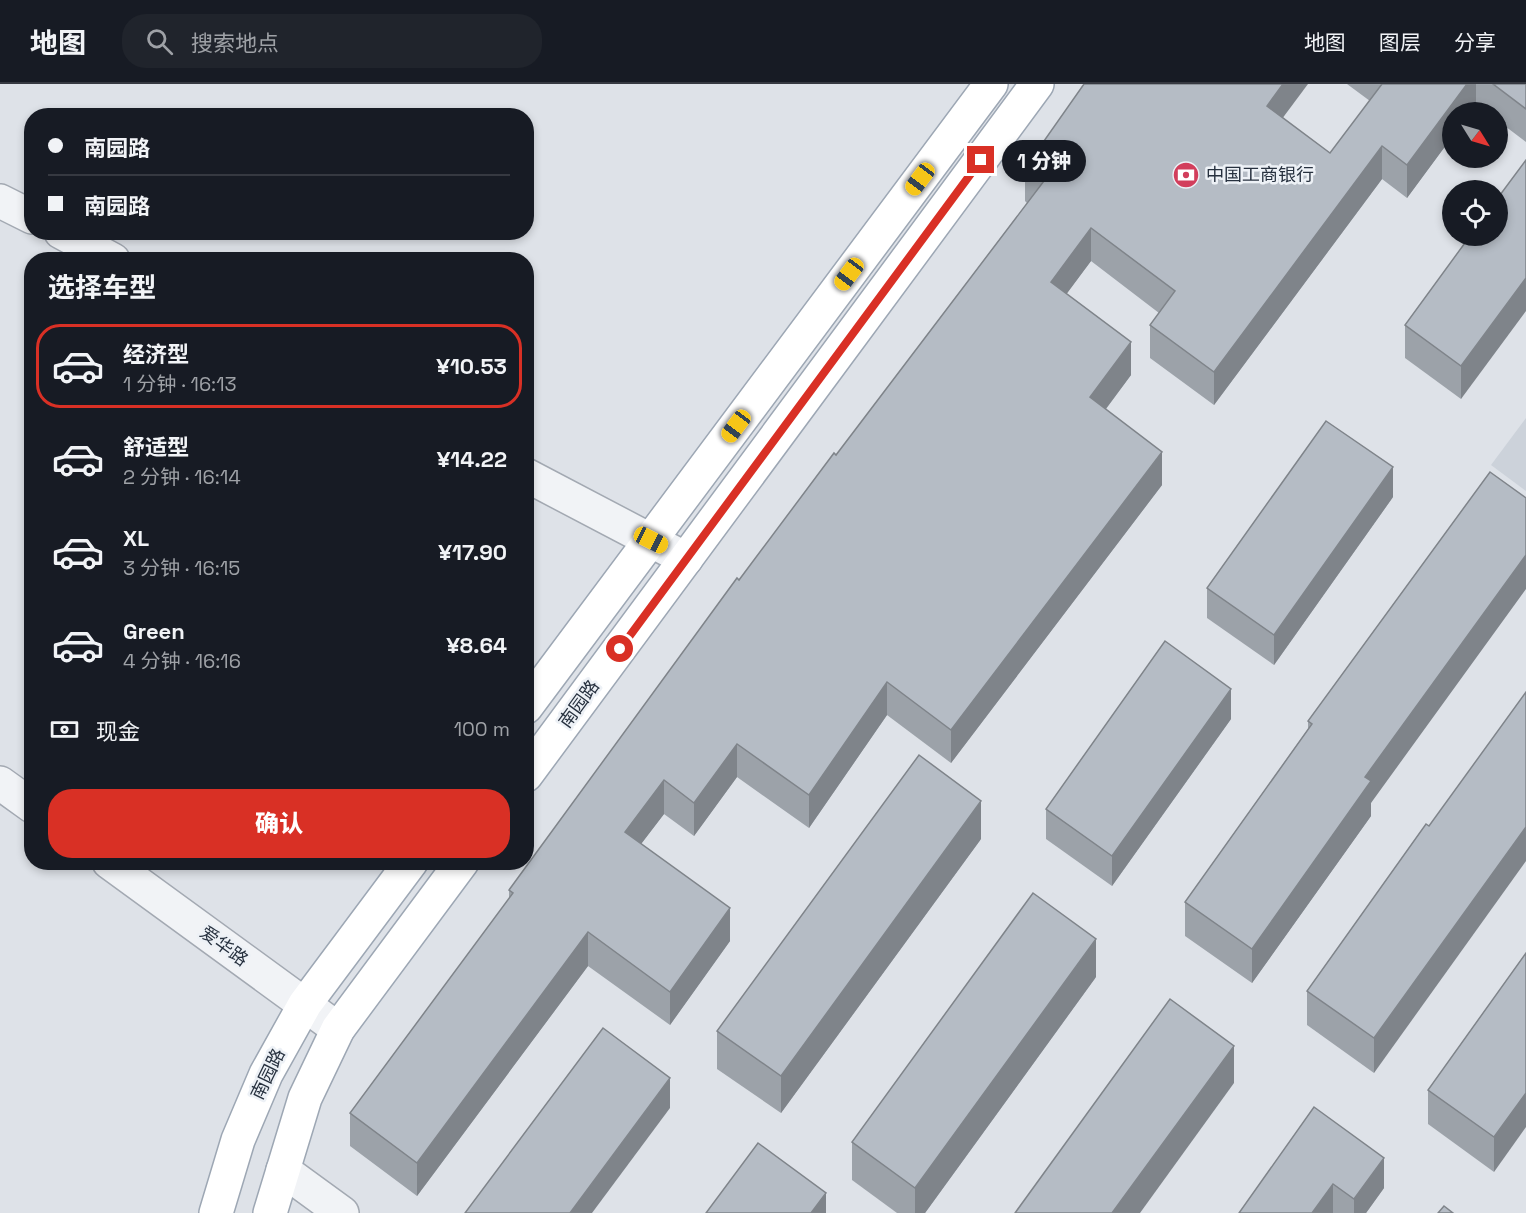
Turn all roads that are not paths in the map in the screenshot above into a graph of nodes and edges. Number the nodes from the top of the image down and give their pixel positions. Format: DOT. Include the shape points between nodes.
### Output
graph roads {
  1 [pos="991,84"];
  2 [pos="1037,84"];
  3 [pos="0,201"];
  4 [pos="24,213"];
  5 [pos="76,240"];
  6 [pos="98,252"];
  7 [pos="534,479"];
  8 [pos="651,540"];
  9 [pos="686,559"];
  10 [pos="534,696"];
  11 [pos="534,764"];
  12 [pos="0,783"];
  13 [pos="24,800"];
  14 [pos="120,870"];
  15 [pos="405,870"];
  16 [pos="456,870"];
  17 [pos="304,1005"];
  18 [pos="338,1029"];
  19 [pos="283,1170"];
  20 [pos="216,1213"];
  21 [pos="270,1213"];
  22 [pos="342,1213"];
  1 -- 8 [label="main road"];
  2 -- 9 [label="main road, 南园路"];
  3 -- 4 [label="street"];
  5 -- 6 [label="street"];
  7 -- 8 [label="street"];
  8 -- 9 [label="street"];
  8 -- 10 [label="main road"];
  9 -- 11 [label="main road, 南园路"];
  12 -- 13 [label="street"];
  14 -- 17 [label="street, 爱华路"];
  15 -- 17 [label="main road, 南园路"];
  16 -- 18 [label="main road"];
  17 -- 18 [label="street, 爱华路"];
  17 -- 20 [label="main road, 南园路" via="266,1074 238,1140"];
  18 -- 19 [label="main road" via="305,1098"];
  19 -- 21 [label="main road"];
  19 -- 22 [label="street"];
}
